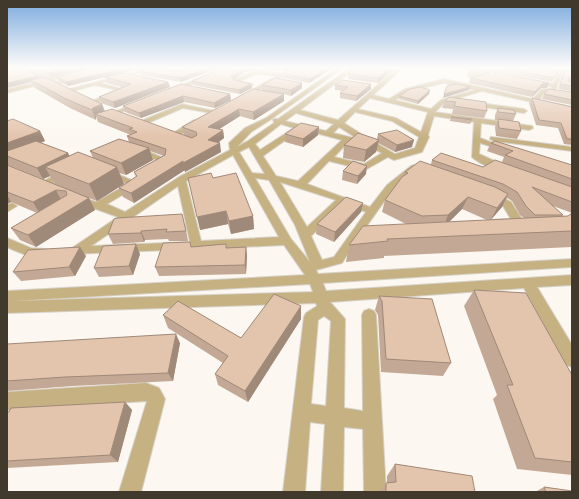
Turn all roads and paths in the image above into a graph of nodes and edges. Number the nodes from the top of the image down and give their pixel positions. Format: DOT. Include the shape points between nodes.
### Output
graph roads {
  1 [pos="71,91"];
  2 [pos="118,91"];
  3 [pos="169,91"];
  4 [pos="307,91"];
  5 [pos="325,91"];
  6 [pos="372,91"];
  7 [pos="405,91"];
  8 [pos="475,91"];
  9 [pos="494,91"];
  10 [pos="543,91"];
  11 [pos="252,92"];
  12 [pos="162,94"];
  13 [pos="266,95"];
  14 [pos="368,96"];
  15 [pos="520,97"];
  16 [pos="86,99"];
  17 [pos="236,99"];
  18 [pos="149,100"];
  19 [pos="535,100"];
  20 [pos="390,101"];
  21 [pos="443,101"];
  22 [pos="353,110"];
  23 [pos="571,110"];
  24 [pos="295,112"];
  25 [pos="399,112"];
  26 [pos="431,112"];
  27 [pos="115,113"];
  28 [pos="99,119"];
  29 [pos="268,119"];
  30 [pos="134,120"];
  31 [pos="527,120"];
  32 [pos="478,121"];
  33 [pos="281,122"];
  34 [pos="339,123"];
  35 [pos="300,127"];
  36 [pos="154,128"];
  37 [pos="328,133"];
  38 [pos="174,135"];
  39 [pos="425,137"];
  40 [pos="348,138"];
  41 [pos="476,138"];
  42 [pos="251,143"];
  43 [pos="535,144"];
  44 [pos="373,145"];
  45 [pos="128,146"];
  46 [pos="572,149"];
  47 [pos="234,150"];
  48 [pos="513,151"];
  49 [pos="388,153"];
  50 [pos="260,154"];
  51 [pos="328,158"];
  52 [pos="68,163"];
  53 [pos="78,167"];
  54 [pos="99,169"];
  55 [pos="422,170"];
  56 [pos="515,172"];
  57 [pos="248,174"];
  58 [pos="270,176"];
  59 [pos="128,180"];
  60 [pos="181,180"];
  61 [pos="43,184"];
  62 [pos="301,184"];
  63 [pos="58,190"];
  64 [pos="480,191"];
  65 [pos="72,196"];
  66 [pos="342,200"];
  67 [pos="100,206"];
  68 [pos="372,211"];
  69 [pos="126,216"];
  70 [pos="521,227"];
  71 [pos="535,227"];
  72 [pos="505,228"];
  73 [pos="19,233"];
  74 [pos="305,235"];
  75 [pos="386,235"];
  76 [pos="351,239"];
  77 [pos="7,241"];
  78 [pos="287,241"];
  79 [pos="197,247"];
  80 [pos="52,252"];
  81 [pos="572,263"];
  82 [pos="312,267"];
  83 [pos="316,279"];
  84 [pos="572,280"];
  85 [pos="528,283"];
  86 [pos="7,296"];
  87 [pos="323,302"];
  88 [pos="7,307"];
  89 [pos="369,315"];
  90 [pos="572,360"];
  91 [pos="7,401"];
  92 [pos="302,412"];
  93 [pos="336,415"];
  94 [pos="372,421"];
  95 [pos="130,492"];
  96 [pos="294,492"];
  97 [pos="332,492"];
  98 [pos="374,492"];
  1 -- 16 [label="street"];
  2 -- 16 [label="street"];
  3 -- 12 [label="street"];
  4 -- 29 [label="street" via="292,99"];
  5 -- 24 [label="street"];
  6 -- 14 [label="street"];
  7 -- 20 [label="street"];
  8 -- 21 [label="street"];
  9 -- 15 [label="street"];
  10 -- 19 [label="street"];
  11 -- 13 [label="street"];
  11 -- 17 [label="street"];
  14 -- 20 [label="street"];
  14 -- 22 [label="street"];
  15 -- 19 [label="street"];
  15 -- 31 [label="street"];
  16 -- 27 [label="street"];
  18 -- 27 [label="street"];
  19 -- 23 [label="street"];
  20 -- 25 [label="street"];
  21 -- 26 [label="street"];
  21 -- 31 [label="street"];
  22 -- 25 [label="street"];
  22 -- 34 [label="street"];
  24 -- 33 [label="street"];
  24 -- 34 [label="street"];
  25 -- 26 [label="street"];
  25 -- 39 [label="street"];
  26 -- 32 [label="street"];
  26 -- 39 [label="street"];
  27 -- 28 [label="street"];
  27 -- 30 [label="street"];
  29 -- 33 [label="street"];
  29 -- 47 [label="street" via="238,138 232,145"];
  30 -- 36 [label="street"];
  30 -- 38 [label="street" via="182,106 219,110"];
  31 -- 32 [label="street"];
  31 -- 43 [label="street"];
  32 -- 41 [label="street"];
  33 -- 35 [label="street"];
  33 -- 42 [label="street"];
  34 -- 37 [label="street"];
  34 -- 44 [label="street"];
  35 -- 37 [label="street"];
  35 -- 50 [label="street"];
  37 -- 40 [label="street"];
  39 -- 49 [label="street" via="419,150 394,157"];
  40 -- 44 [label="street"];
  40 -- 51 [label="street"];
  41 -- 43 [label="street"];
  41 -- 48 [label="street"];
  41 -- 56 [label="street" via="476,155 479,159"];
  42 -- 47 [label="street"];
  42 -- 50 [label="street"];
  43 -- 46 [label="street"];
  44 -- 49 [label="street"];
  45 -- 59 [label="street" via="164,160"];
  47 -- 57 [label="street"];
  47 -- 60 [label="street"];
  49 -- 51 [label="street" via="365,168"];
  50 -- 58 [label="street"];
  51 -- 62 [label="street"];
  52 -- 61 [label="street" via="33,180"];
  53 -- 61 [label="street"];
  54 -- 59 [label="street"];
  55 -- 68 [label="street" via="415,168 390,187"];
  57 -- 58 [label="street"];
  57 -- 78 [label="street"];
  58 -- 62 [label="street"];
  58 -- 74 [label="street"];
  59 -- 67 [label="street" via="133,185"];
  60 -- 69 [label="street"];
  60 -- 79 [label="street"];
  61 -- 63 [label="street"];
  62 -- 66 [label="street"];
  64 -- 70 [label="street" via="507,204"];
  65 -- 67 [label="street" via="94,206"];
  66 -- 68 [label="street"];
  66 -- 74 [label="street"];
  67 -- 69 [label="street"];
  68 -- 76 [label="street"];
  69 -- 79 [label="street" via="72,251"];
  70 -- 71 [label="street"];
  70 -- 72 [label="street"];
  73 -- 77 [label="street"];
  74 -- 82 [label="street"];
  75 -- 76 [label="street"];
  76 -- 82 [label="street" via="338,260"];
  77 -- 80 [label="street" via="31,252"];
  78 -- 79 [label="street"];
  78 -- 82 [label="street"];
  81 -- 83 [label="street"];
  82 -- 83 [label="street"];
  83 -- 86 [label="street"];
  83 -- 87 [label="street"];
  84 -- 85 [label="street"];
  85 -- 87 [label="street"];
  85 -- 90 [label="street"];
  87 -- 88 [label="street"];
  87 -- 92 [label="street" via="311,317"];
  87 -- 93 [label="street" via="338,319"];
  89 -- 94 [label="street"];
  91 -- 95 [label="street" via="146,392 153,394 156,399"];
  92 -- 93 [label="street"];
  92 -- 96 [label="street"];
  93 -- 94 [label="street"];
  93 -- 97 [label="street"];
  94 -- 98 [label="street"];
}
